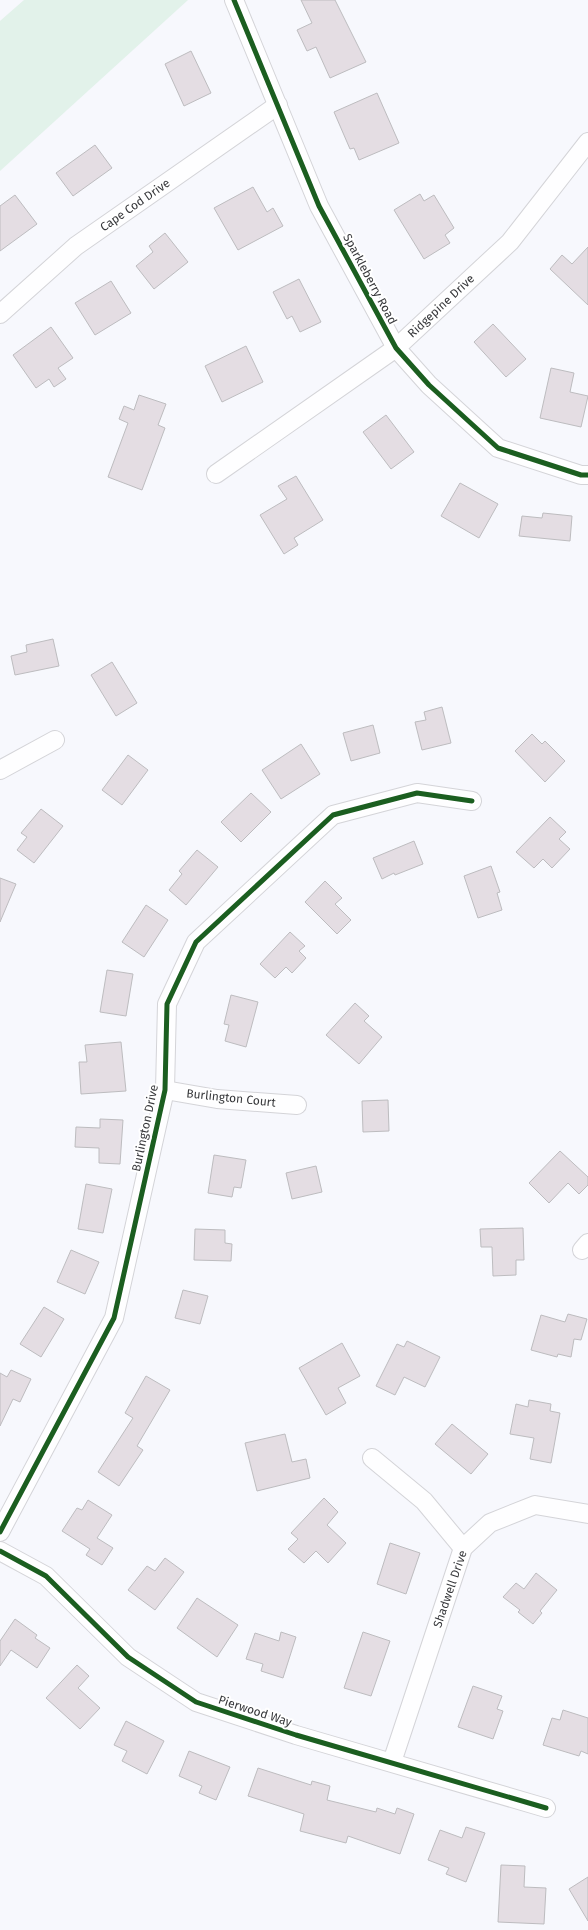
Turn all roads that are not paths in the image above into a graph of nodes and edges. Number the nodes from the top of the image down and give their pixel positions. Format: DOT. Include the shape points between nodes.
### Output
graph roads {
  1 [pos="234,0"];
  2 [pos="278,105"];
  3 [pos="588,142"];
  4 [pos="0,314"];
  5 [pos="396,348"];
  6 [pos="216,474"];
  7 [pos="588,475"];
  8 [pos="55,740"];
  9 [pos="0,770"];
  10 [pos="472,801"];
  11 [pos="165,1090"];
  12 [pos="297,1105"];
  13 [pos="372,1458"];
  14 [pos="588,1514"];
  15 [pos="0,1532"];
  16 [pos="463,1548"];
  17 [pos="0,1551"];
  18 [pos="392,1762"];
  19 [pos="546,1808"];
  1 -- 2 [label="street, Sparkleberry Road"];
  2 -- 4 [label="street, Cape Cod Drive" via="76,246"];
  2 -- 5 [label="street, Sparkleberry Road" via="319,206"];
  3 -- 5 [label="street, Ridgepine Drive" via="510,242"];
  5 -- 6 [label="street, Ridgepine Drive"];
  5 -- 7 [label="street, Sparkleberry Road" via="428,385 498,448"];
  8 -- 9 [label="street"];
  10 -- 11 [label="street, Burlington Drive" via="417,793 333,815 196,942 167,1004"];
  11 -- 12 [label="street, Burlington Court" via="217,1099"];
  11 -- 15 [label="street, Burlington Drive" via="114,1318"];
  13 -- 16 [label="street" via="424,1502"];
  14 -- 16 [label="street, Shadwell Drive" via="536,1505 490,1523"];
  16 -- 18 [label="street, Shadwell Drive"];
  17 -- 18 [label="street, Pierwood Way" via="46,1576 128,1657 196,1702"];
  18 -- 19 [label="street, Pierwood Way"];
}
